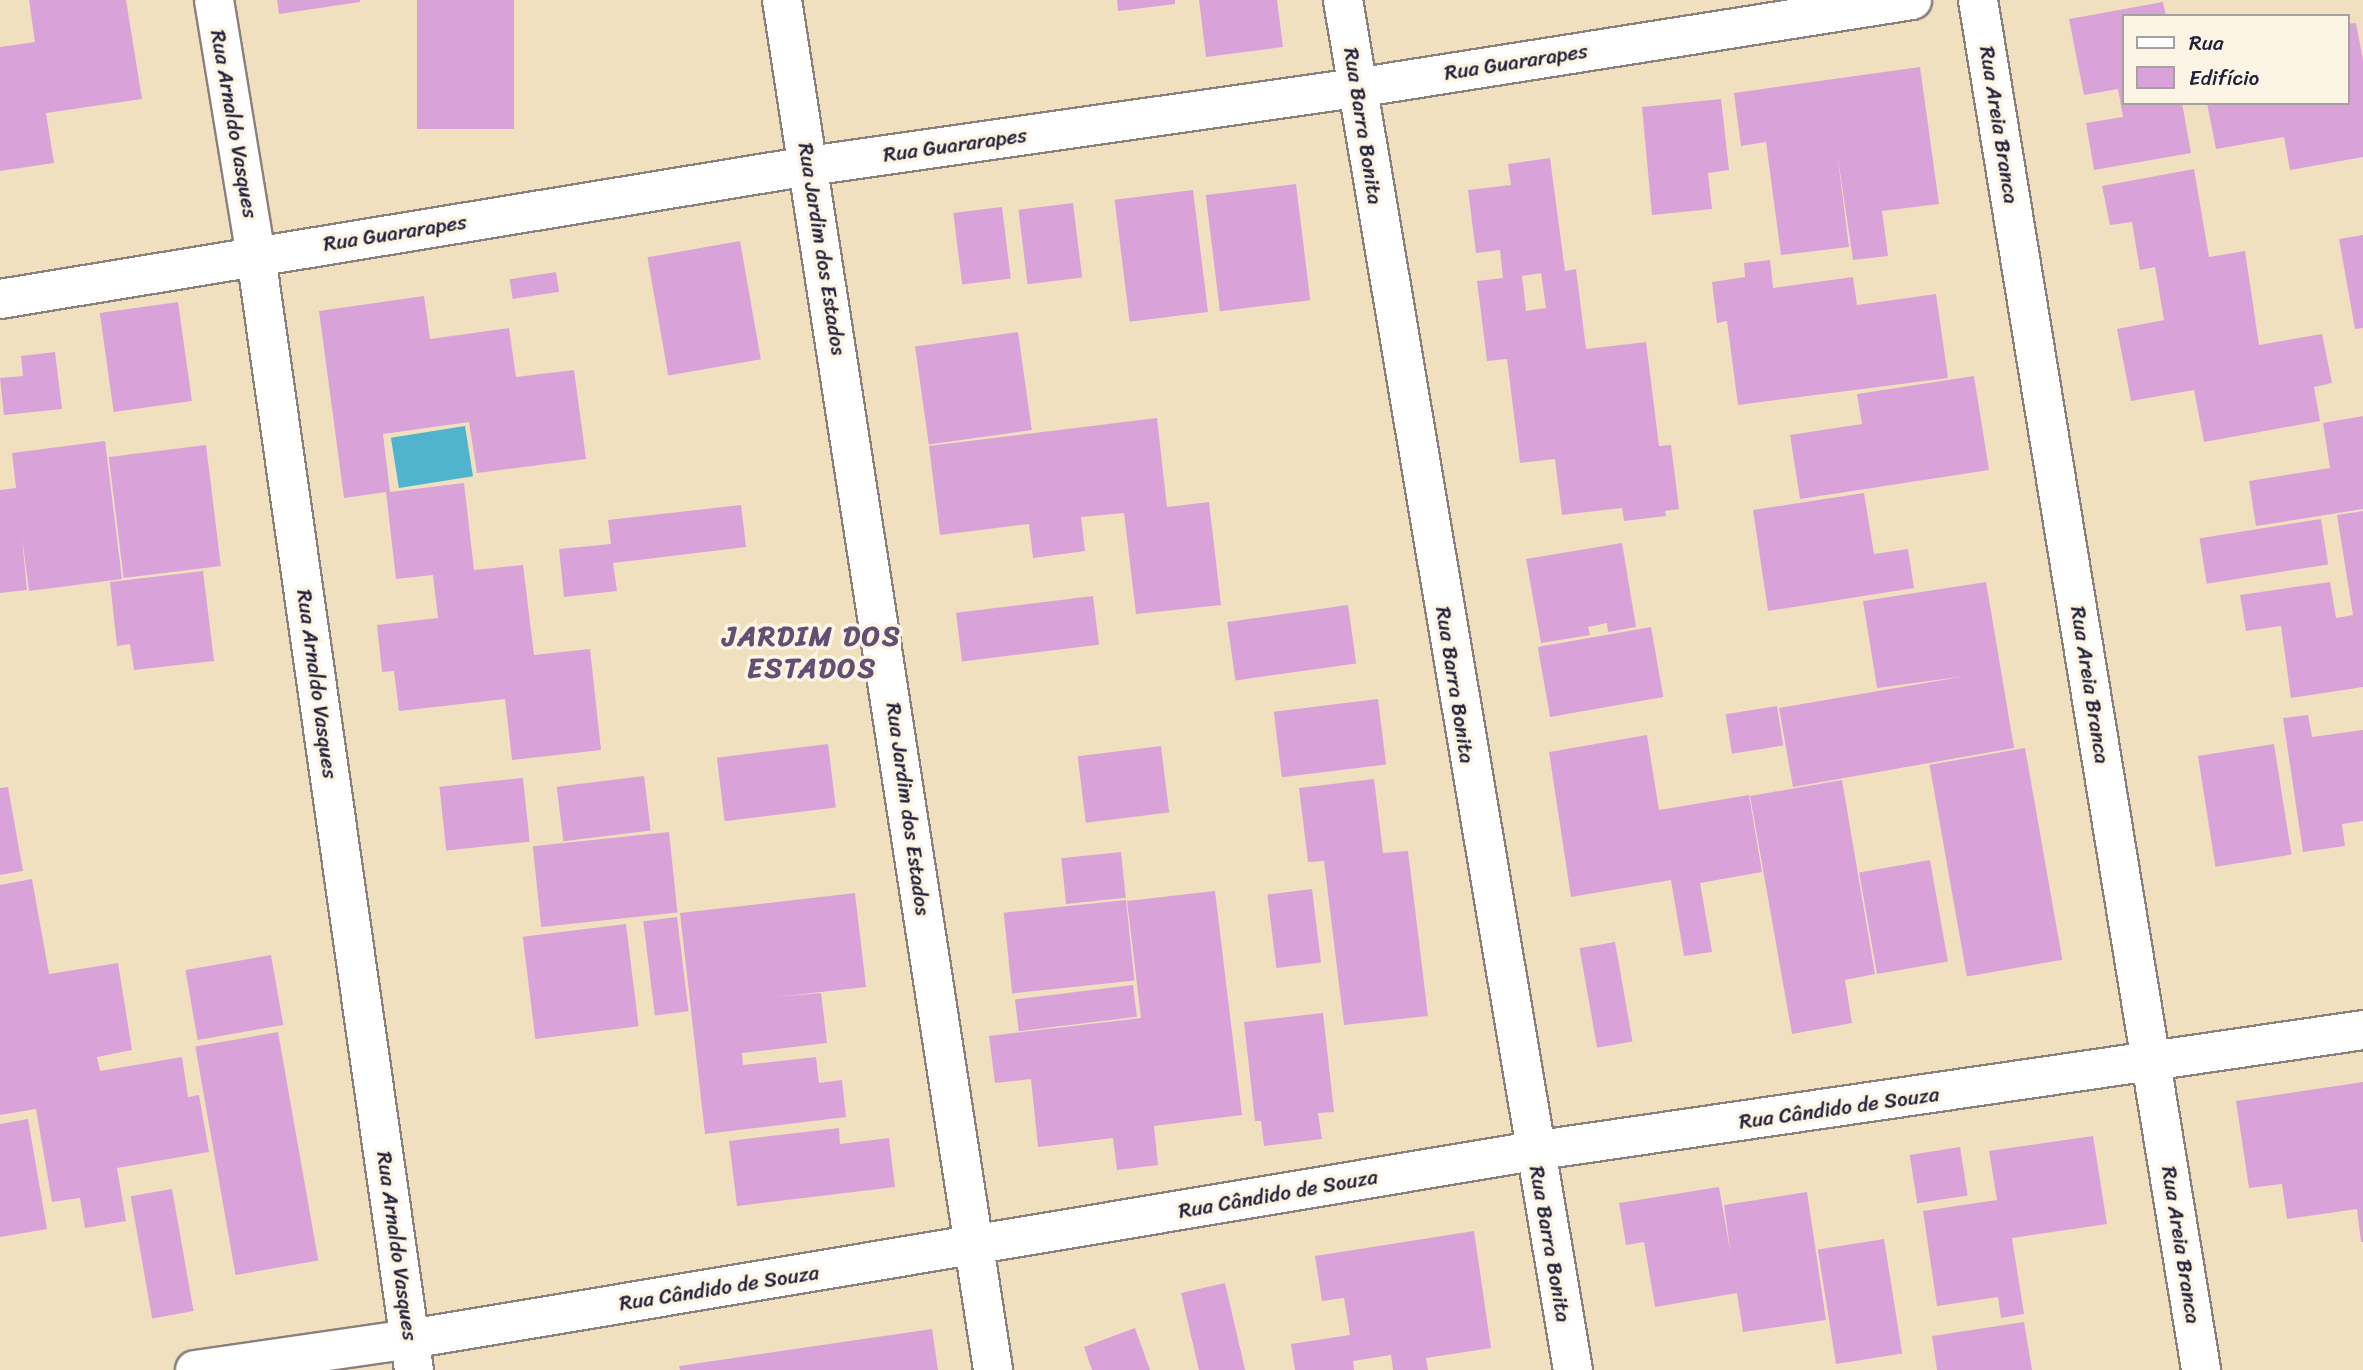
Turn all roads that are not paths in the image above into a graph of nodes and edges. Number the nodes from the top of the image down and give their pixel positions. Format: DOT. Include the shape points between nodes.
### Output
graph roads {
  1 [pos="214,0"];
  2 [pos="782,0"];
  3 [pos="1343,0"];
  4 [pos="1912,0"];
  5 [pos="1978,0"];
  6 [pos="1356,88"];
  7 [pos="809,166"];
  8 [pos="256,256"];
  9 [pos="0,299"];
  10 [pos="2363,1030"];
  11 [pos="2152,1064"];
  12 [pos="1533,1151"];
  13 [pos="972,1246"];
  14 [pos="412,1354"];
  15 [pos="195,1370"];
  16 [pos="993,1370"];
  17 [pos="1573,1370"];
  18 [pos="2202,1370"];
  1 -- 8 [label="street, Rua Arnaldo Vasques"];
  2 -- 7 [label="street, Rua Jardim dos Estados"];
  3 -- 6 [label="street, Rua Barra Bonita"];
  4 -- 6 [label="street, Rua Guararapes"];
  5 -- 11 [label="street, Rua Areia Branca"];
  6 -- 7 [label="street, Rua Guararapes"];
  6 -- 12 [label="street, Rua Barra Bonita"];
  7 -- 8 [label="street, Rua Guararapes"];
  7 -- 13 [label="street, Rua Jardim dos Estados"];
  8 -- 9 [label="street, Rua Guararapes"];
  8 -- 14 [label="street, Rua Arnaldo Vasques"];
  10 -- 11 [label="street, Rua Cândido de Souza"];
  11 -- 12 [label="street, Rua Cândido de Souza"];
  11 -- 18 [label="street, Rua Areia Branca"];
  12 -- 13 [label="street, Rua Cândido de Souza"];
  12 -- 17 [label="street, Rua Barra Bonita"];
  13 -- 14 [label="street, Rua Cândido de Souza"];
  13 -- 16 [label="street, Rua Jardim dos Estados"];
  14 -- 15 [label="street, Rua Cândido de Souza"];
}
